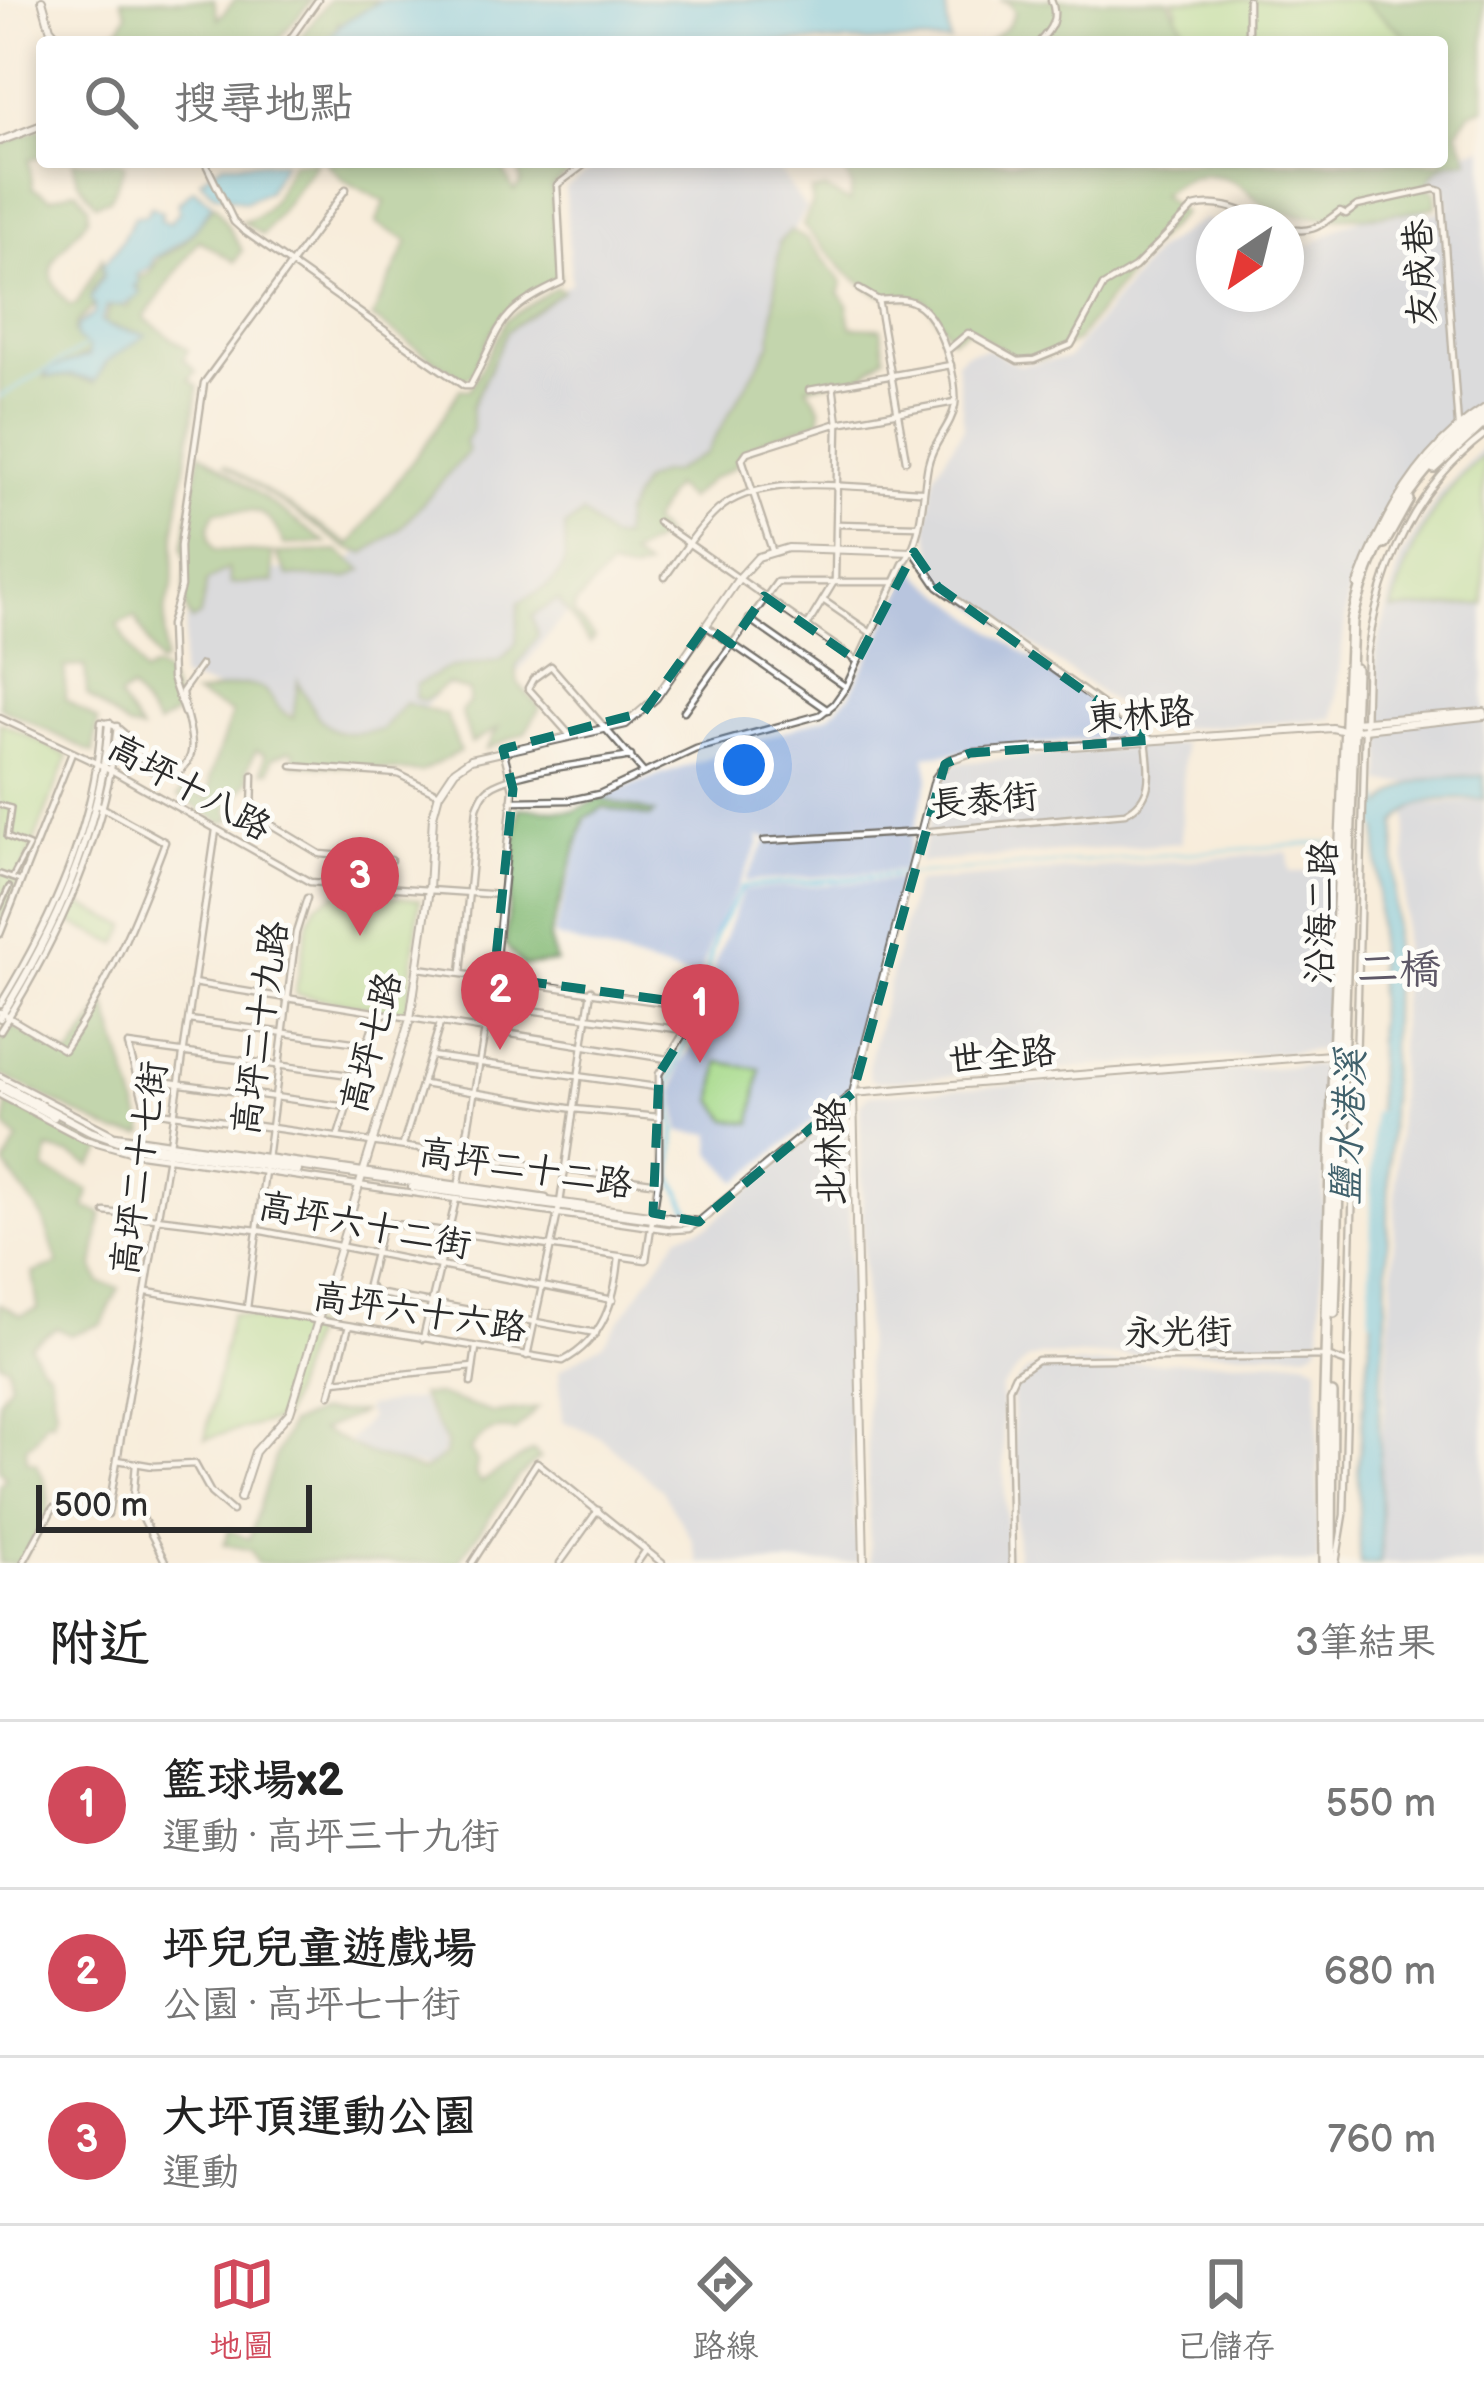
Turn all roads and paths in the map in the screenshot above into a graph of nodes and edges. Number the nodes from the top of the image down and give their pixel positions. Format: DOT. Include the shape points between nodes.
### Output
graph roads {
  1 [pos="42,0"];
  2 [pos="318,0"];
  3 [pos="1051,0"];
  4 [pos="1248,0"];
  5 [pos="1248,32"];
  6 [pos="57,36"];
  7 [pos="292,36"];
  8 [pos="1044,36"];
  9 [pos="36,127"];
  10 [pos="0,141"];
  11 [pos="208,168"];
  12 [pos="580,168"];
  13 [pos="346,189"];
  14 [pos="1196,206"];
  15 [pos="1304,229"];
  16 [pos="290,266"];
  17 [pos="859,289"];
  18 [pos="878,300"];
  19 [pos="947,351"];
  20 [pos="951,365"];
  21 [pos="892,375"];
  22 [pos="833,385"];
  23 [pos="809,389"];
  24 [pos="955,401"];
  25 [pos="899,410"];
  26 [pos="1484,415"];
  27 [pos="838,423"];
  28 [pos="1484,435"];
  29 [pos="1463,437"];
  30 [pos="906,460"];
  31 [pos="838,488"];
  32 [pos="924,491"];
  33 [pos="750,492"];
  34 [pos="658,522"];
  35 [pos="837,524"];
  36 [pos="917,526"];
  37 [pos="689,544"];
  38 [pos="837,549"];
  39 [pos="772,550"];
  40 [pos="914,552"];
  41 [pos="665,577"];
  42 [pos="739,578"];
  43 [pos="836,580"];
  44 [pos="895,582"];
  45 [pos="764,596"];
  46 [pos="823,600"];
  47 [pos="748,619"];
  48 [pos="706,626"];
  49 [pos="807,626"];
  50 [pos="871,633"];
  51 [pos="731,644"];
  52 [pos="857,661"];
  53 [pos="201,665"];
  54 [pos="846,687"];
  55 [pos="828,710"];
  56 [pos="684,711"];
  57 [pos="184,713"];
  58 [pos="1484,714"];
  59 [pos="0,718"];
  60 [pos="109,723"];
  61 [pos="1349,727"];
  62 [pos="609,728"];
  63 [pos="570,736"];
  64 [pos="1149,740"];
  65 [pos="503,749"];
  66 [pos="72,753"];
  67 [pos="631,756"];
  68 [pos="953,757"];
  69 [pos="292,766"];
  70 [pos="106,768"];
  71 [pos="643,772"];
  72 [pos="253,775"];
  73 [pos="511,779"];
  74 [pos="440,794"];
  75 [pos="512,801"];
  76 [pos="0,805"];
  77 [pos="99,805"];
  78 [pos="216,830"];
  79 [pos="921,832"];
  80 [pos="764,841"];
  81 [pos="392,860"];
  82 [pos="0,874"];
  83 [pos="12,878"];
  84 [pos="22,882"];
  85 [pos="0,883"];
  86 [pos="9,887"];
  87 [pos="18,890"];
  88 [pos="429,890"];
  89 [pos="469,893"];
  90 [pos="502,895"];
  91 [pos="307,898"];
  92 [pos="0,907"];
  93 [pos="0,934"];
  94 [pos="1339,965"];
  95 [pos="1359,966"];
  96 [pos="419,968"];
  97 [pos="461,973"];
  98 [pos="494,977"];
  99 [pos="1338,981"];
  100 [pos="1359,981"];
  101 [pos="193,983"];
  102 [pos="590,989"];
  103 [pos="288,999"];
  104 [pos="490,1005"];
  105 [pos="2,1013"];
  106 [pos="377,1014"];
  107 [pos="410,1019"];
  108 [pos="586,1019"];
  109 [pos="187,1020"];
  110 [pos="440,1024"];
  111 [pos="685,1030"];
  112 [pos="0,1031"];
  113 [pos="486,1031"];
  114 [pos="284,1032"];
  115 [pos="368,1044"];
  116 [pos="583,1048"];
  117 [pos="182,1052"];
  118 [pos="1356,1053"];
  119 [pos="1336,1054"];
  120 [pos="431,1056"];
  121 [pos="668,1059"];
  122 [pos="481,1063"];
  123 [pos="280,1065"];
  124 [pos="357,1076"];
  125 [pos="138,1078"];
  126 [pos="579,1078"];
  127 [pos="178,1084"];
  128 [pos="422,1084"];
  129 [pos="0,1086"];
  130 [pos="656,1088"];
  131 [pos="854,1093"];
  132 [pos="476,1094"];
  133 [pos="275,1096"];
  134 [pos="347,1107"];
  135 [pos="574,1109"];
  136 [pos="174,1113"];
  137 [pos="826,1115"];
  138 [pos="658,1117"];
  139 [pos="271,1127"];
  140 [pos="854,1130"];
  141 [pos="338,1136"];
  142 [pos="370,1141"];
  143 [pos="403,1145"];
  144 [pos="169,1150"];
  145 [pos="465,1154"];
  146 [pos="266,1164"];
  147 [pos="566,1168"];
  148 [pos="360,1177"];
  149 [pos="658,1184"];
  150 [pos="458,1191"];
  151 [pos="559,1206"];
  152 [pos="105,1212"];
  153 [pos="159,1219"];
  154 [pos="652,1219"];
  155 [pos="257,1230"];
  156 [pos="447,1232"];
  157 [pos="339,1247"];
  158 [pos="551,1247"];
  159 [pos="374,1254"];
  160 [pos="619,1258"];
  161 [pos="440,1266"];
  162 [pos="543,1285"];
  163 [pos="147,1292"];
  164 [pos="613,1300"];
  165 [pos="430,1301"];
  166 [pos="247,1309"];
  167 [pos="318,1321"];
  168 [pos="535,1321"];
  169 [pos="349,1326"];
  170 [pos="596,1333"];
  171 [pos="423,1339"];
  172 [pos="476,1348"];
  173 [pos="527,1356"];
  174 [pos="1327,1357"];
  175 [pos="1347,1363"];
  176 [pos="473,1367"];
  177 [pos="334,1381"];
  178 [pos="471,1383"];
  179 [pos="330,1395"];
  180 [pos="1326,1402"];
  181 [pos="1346,1403"];
  182 [pos="117,1460"];
  183 [pos="136,1464"];
  184 [pos="240,1498"];
  185 [pos="53,1508"];
  186 [pos="598,1510"];
  187 [pos="232,1511"];
  188 [pos="108,1514"];
  189 [pos="646,1550"];
  190 [pos="23,1563"];
  191 [pos="166,1563"];
  192 [pos="472,1563"];
  193 [pos="560,1563"];
  194 [pos="637,1563"];
  195 [pos="662,1563"];
  196 [pos="864,1563"];
  197 [pos="1012,1563"];
  198 [pos="1328,1563"];
  1 -- 6 [label="street"];
  2 -- 7 [label="street"];
  3 -- 8 [label="street" via="1054,22"];
  4 -- 5 [label="street"];
  9 -- 10 [label="street"];
  11 -- 16 [label="street" via="244,231"];
  12 -- 16 [label="street" via="557,185 562,282 502,318 470,386"];
  13 -- 16 [label="street"];
  14 -- 19 [label="street" via="1135,267 1108,280 1063,351 1018,361 968,333"];
  15 -- 29 [label="street, 友成巷" via="1357,206 1442,191"];
  16 -- 57 [label="street" via="205,383 170,625 172,678"];
  17 -- 18 [label="street"];
  18 -- 19 [label="street" via="921,307"];
  18 -- 21 [label="street"];
  19 -- 20 [label="street"];
  20 -- 21 [label="street"];
  20 -- 24 [label="street"];
  21 -- 22 [label="street"];
  21 -- 25 [label="street"];
  22 -- 23 [label="street"];
  22 -- 27 [label="street"];
  24 -- 25 [label="street"];
  24 -- 32 [label="street" via="933,444"];
  25 -- 27 [label="street"];
  25 -- 30 [label="street"];
  26 -- 29 [label="main road, 沿海二路"];
  27 -- 31 [label="street"];
  27 -- 33 [label="street" via="748,452 742,459"];
  28 -- 29 [label="street"];
  29 -- 61 [label="main road, 沿海二路" via="1417,488 1379,553 1358,621"];
  31 -- 32 [label="street"];
  31 -- 33 [label="street"];
  31 -- 35 [label="street"];
  32 -- 36 [label="street"];
  33 -- 37 [label="street" via="719,508"];
  33 -- 39 [label="street"];
  34 -- 37 [label="street"];
  35 -- 36 [label="street"];
  35 -- 38 [label="street"];
  36 -- 40 [label="street"];
  37 -- 41 [label="street"];
  37 -- 42 [label="street"];
  38 -- 39 [label="street"];
  38 -- 40 [label="street"];
  38 -- 43 [label="street"];
  39 -- 42 [label="street"];
  40 -- 44 [label="street"];
  40 -- 64 [label="street" via="938,586"];
  42 -- 45 [label="street"];
  42 -- 48 [label="street"];
  43 -- 44 [label="street"];
  43 -- 45 [label="street" via="782,580"];
  43 -- 46 [label="street"];
  44 -- 50 [label="street"];
  45 -- 47 [label="street"];
  45 -- 49 [label="street"];
  46 -- 49 [label="street"];
  46 -- 50 [label="street"];
  47 -- 51 [label="street"];
  47 -- 54 [label="street"];
  48 -- 51 [label="street"];
  48 -- 62 [label="street" via="644,712"];
  49 -- 52 [label="street"];
  50 -- 52 [label="street"];
  51 -- 55 [label="street"];
  51 -- 56 [label="street"];
  52 -- 54 [label="street"];
  53 -- 57 [label="street" via="186,682"];
  54 -- 55 [label="street"];
  55 -- 71 [label="street"];
  57 -- 60 [label="street" via="192,755 177,773 150,770"];
  58 -- 61 [label="street, 東林路"];
  59 -- 66 [label="street, 高坪十八路"];
  60 -- 70 [label="street"];
  61 -- 64 [label="street, 東林路"];
  61 -- 94 [label="street, 沿海二路"];
  61 -- 94 [label="main road, 沿海二路"];
  61 -- 95 [label="street, 沿海二路"];
  62 -- 63 [label="street"];
  62 -- 63 [label="street" via="551,666 528,688"];
  62 -- 67 [label="street"];
  63 -- 65 [label="street"];
  64 -- 68 [label="street, 東林路"];
  64 -- 79 [label="street, 長泰街" via="1149,789 1124,813"];
  65 -- 73 [label="street"];
  65 -- 74 [label="street" via="455,770"];
  66 -- 70 [label="street, 高坪十八路"];
  66 -- 84 [label="street"];
  67 -- 71 [label="street"];
  67 -- 73 [label="street"];
  68 -- 79 [label="street, 北林路" via="935,779"];
  69 -- 74 [label="street" via="398,774"];
  70 -- 77 [label="street"];
  70 -- 78 [label="street, 高坪十八路"];
  70 -- 105 [label="street" via="50,918"];
  71 -- 75 [label="street" via="599,794"];
  72 -- 81 [label="street" via="252,813 286,835 320,854"];
  73 -- 75 [label="street"];
  73 -- 89 [label="street" via="482,796"];
  74 -- 88 [label="street, 高坪七路"];
  75 -- 90 [label="street"];
  76 -- 83 [label="street" via="11,808 7,837 29,846"];
  77 -- 105 [label="street" via="56,920"];
  77 -- 105 [label="street" via="165,842 123,950 64,1050"];
  78 -- 88 [label="street, 高坪十八路" via="310,882"];
  78 -- 101 [label="street, 高坪二十七街"];
  79 -- 80 [label="street, 長泰街"];
  79 -- 131 [label="street, 北林路"];
  82 -- 83 [label="street"];
  83 -- 84 [label="street"];
  84 -- 87 [label="street"];
  85 -- 86 [label="street"];
  86 -- 87 [label="street"];
  86 -- 92 [label="street"];
  87 -- 93 [label="street"];
  88 -- 89 [label="street, 高坪十八路"];
  88 -- 96 [label="street, 高坪七路"];
  89 -- 90 [label="street, 高坪十八路"];
  89 -- 97 [label="street"];
  90 -- 98 [label="street"];
  91 -- 103 [label="street, 高坪二十九路"];
  94 -- 95 [label="street"];
  94 -- 99 [label="main road, 沿海二路"];
  95 -- 100 [label="street, 沿海二路"];
  96 -- 97 [label="street"];
  96 -- 107 [label="street, 高坪七路"];
  97 -- 98 [label="street"];
  98 -- 102 [label="street"];
  98 -- 104 [label="street"];
  99 -- 100 [label="street"];
  99 -- 119 [label="main road, 沿海二路"];
  99 -- 119 [label="street, 沿海二路"];
  100 -- 118 [label="street, 沿海二路"];
  101 -- 103 [label="street"];
  101 -- 109 [label="street, 高坪二十七街"];
  102 -- 108 [label="street"];
  102 -- 111 [label="street" via="688,1003 694,1016"];
  103 -- 106 [label="street"];
  103 -- 114 [label="street, 高坪二十九路"];
  104 -- 108 [label="street"];
  104 -- 113 [label="street"];
  105 -- 112 [label="street"];
  106 -- 107 [label="street"];
  106 -- 115 [label="street"];
  107 -- 110 [label="street"];
  107 -- 142 [label="street, 高坪七路"];
  108 -- 111 [label="street"];
  108 -- 116 [label="street"];
  109 -- 114 [label="street"];
  109 -- 117 [label="street, 高坪二十七街"];
  110 -- 113 [label="street"];
  110 -- 120 [label="street"];
  111 -- 121 [label="street"];
  113 -- 116 [label="street"];
  113 -- 122 [label="street"];
  114 -- 115 [label="street"];
  114 -- 123 [label="street, 高坪二十九路"];
  115 -- 124 [label="street"];
  116 -- 121 [label="street"];
  116 -- 126 [label="street"];
  117 -- 123 [label="street"];
  117 -- 125 [label="street" via="128,1046"];
  117 -- 127 [label="street, 高坪二十七街"];
  118 -- 119 [label="street, 世全路"];
  118 -- 175 [label="street, 沿海二路"];
  119 -- 131 [label="street, 世全路"];
  119 -- 174 [label="main road, 沿海二路"];
  120 -- 122 [label="street"];
  120 -- 128 [label="street"];
  121 -- 130 [label="street"];
  122 -- 126 [label="street"];
  122 -- 132 [label="street"];
  123 -- 124 [label="street"];
  123 -- 133 [label="street, 高坪二十九路"];
  124 -- 134 [label="street"];
  125 -- 127 [label="street"];
  125 -- 136 [label="street" via="146,1109"];
  126 -- 130 [label="street"];
  126 -- 135 [label="street"];
  127 -- 133 [label="street"];
  127 -- 136 [label="street, 高坪二十七街"];
  128 -- 132 [label="street"];
  128 -- 143 [label="street"];
  129 -- 144 [label="street, 高坪二十二路" via="90,1136"];
  130 -- 138 [label="street"];
  131 -- 137 [label="street"];
  131 -- 140 [label="street, 北林路"];
  132 -- 135 [label="street"];
  132 -- 145 [label="street"];
  133 -- 134 [label="street"];
  133 -- 139 [label="street, 高坪二十九路"];
  134 -- 141 [label="street"];
  135 -- 138 [label="street"];
  135 -- 147 [label="street"];
  136 -- 139 [label="street"];
  136 -- 144 [label="street, 高坪二十七街"];
  137 -- 140 [label="street"];
  137 -- 154 [label="street, 高坪二十二路" via="699,1222"];
  138 -- 149 [label="street"];
  139 -- 141 [label="street"];
  139 -- 146 [label="street, 高坪二十九路"];
  140 -- 196 [label="street, 北林路"];
  141 -- 142 [label="street"];
  142 -- 143 [label="street"];
  142 -- 148 [label="street, 高坪七路"];
  143 -- 145 [label="street"];
  144 -- 146 [label="street, 高坪二十二路"];
  144 -- 153 [label="street, 高坪二十七街"];
  145 -- 147 [label="street"];
  145 -- 150 [label="street"];
  146 -- 148 [label="street, 高坪二十二路"];
  146 -- 155 [label="street, 高坪二十九路"];
  147 -- 149 [label="street"];
  147 -- 151 [label="street"];
  148 -- 150 [label="street, 高坪二十二路"];
  148 -- 157 [label="street, 高坪七路"];
  149 -- 154 [label="street"];
  150 -- 151 [label="street, 高坪二十二路"];
  150 -- 156 [label="street"];
  151 -- 154 [label="street, 高坪二十二路"];
  151 -- 158 [label="street"];
  152 -- 153 [label="street, 高坪六十二街"];
  153 -- 155 [label="street, 高坪六十二街"];
  153 -- 163 [label="street, 高坪二十七街"];
  154 -- 160 [label="street" via="646,1260"];
  155 -- 157 [label="street, 高坪六十二街"];
  155 -- 166 [label="street, 高坪二十九路"];
  156 -- 158 [label="street"];
  156 -- 159 [label="street" via="388,1223"];
  156 -- 161 [label="street"];
  157 -- 159 [label="street, 高坪六十二街"];
  157 -- 167 [label="street, 高坪七路"];
  158 -- 160 [label="street"];
  158 -- 162 [label="street"];
  159 -- 161 [label="street, 高坪六十二街"];
  159 -- 165 [label="street" via="369,1290"];
  160 -- 164 [label="street"];
  161 -- 162 [label="street, 高坪六十二街"];
  161 -- 165 [label="street"];
  162 -- 164 [label="street, 高坪六十二街"];
  162 -- 168 [label="street"];
  163 -- 166 [label="street, 高坪六十六路"];
  163 -- 182 [label="street, 高坪二十七街"];
  164 -- 170 [label="street"];
  165 -- 168 [label="street"];
  165 -- 171 [label="street"];
  166 -- 167 [label="street, 高坪六十六路"];
  167 -- 169 [label="street, 高坪六十六路"];
  167 -- 184 [label="street, 高坪七路" via="290,1412 255,1452"];
  168 -- 170 [label="street"];
  168 -- 173 [label="street"];
  169 -- 171 [label="street, 高坪六十六路"];
  169 -- 177 [label="street"];
  170 -- 173 [label="street, 高坪六十六路" via="563,1360"];
  171 -- 172 [label="street, 高坪六十六路"];
  172 -- 173 [label="street, 高坪六十六路"];
  172 -- 176 [label="street"];
  174 -- 175 [label="street, 永光街"];
  174 -- 180 [label="main road, 沿海二路"];
  174 -- 197 [label="street, 永光街" via="1037,1360 1009,1388"];
  175 -- 181 [label="street, 沿海二路"];
  176 -- 177 [label="street"];
  176 -- 178 [label="street"];
  177 -- 179 [label="street"];
  180 -- 181 [label="street"];
  180 -- 198 [label="main road, 沿海二路"];
  181 -- 198 [label="street, 沿海二路" via="1344,1515"];
  182 -- 183 [label="street"];
  182 -- 188 [label="street, 高坪二十七街"];
  183 -- 187 [label="street" via="196,1464"];
  183 -- 191 [label="street" via="134,1499"];
  185 -- 190 [label="street"];
  186 -- 189 [label="street"];
  186 -- 192 [label="street" via="537,1462"];
  186 -- 193 [label="street"];
  189 -- 194 [label="street"];
  189 -- 195 [label="street"];
}
